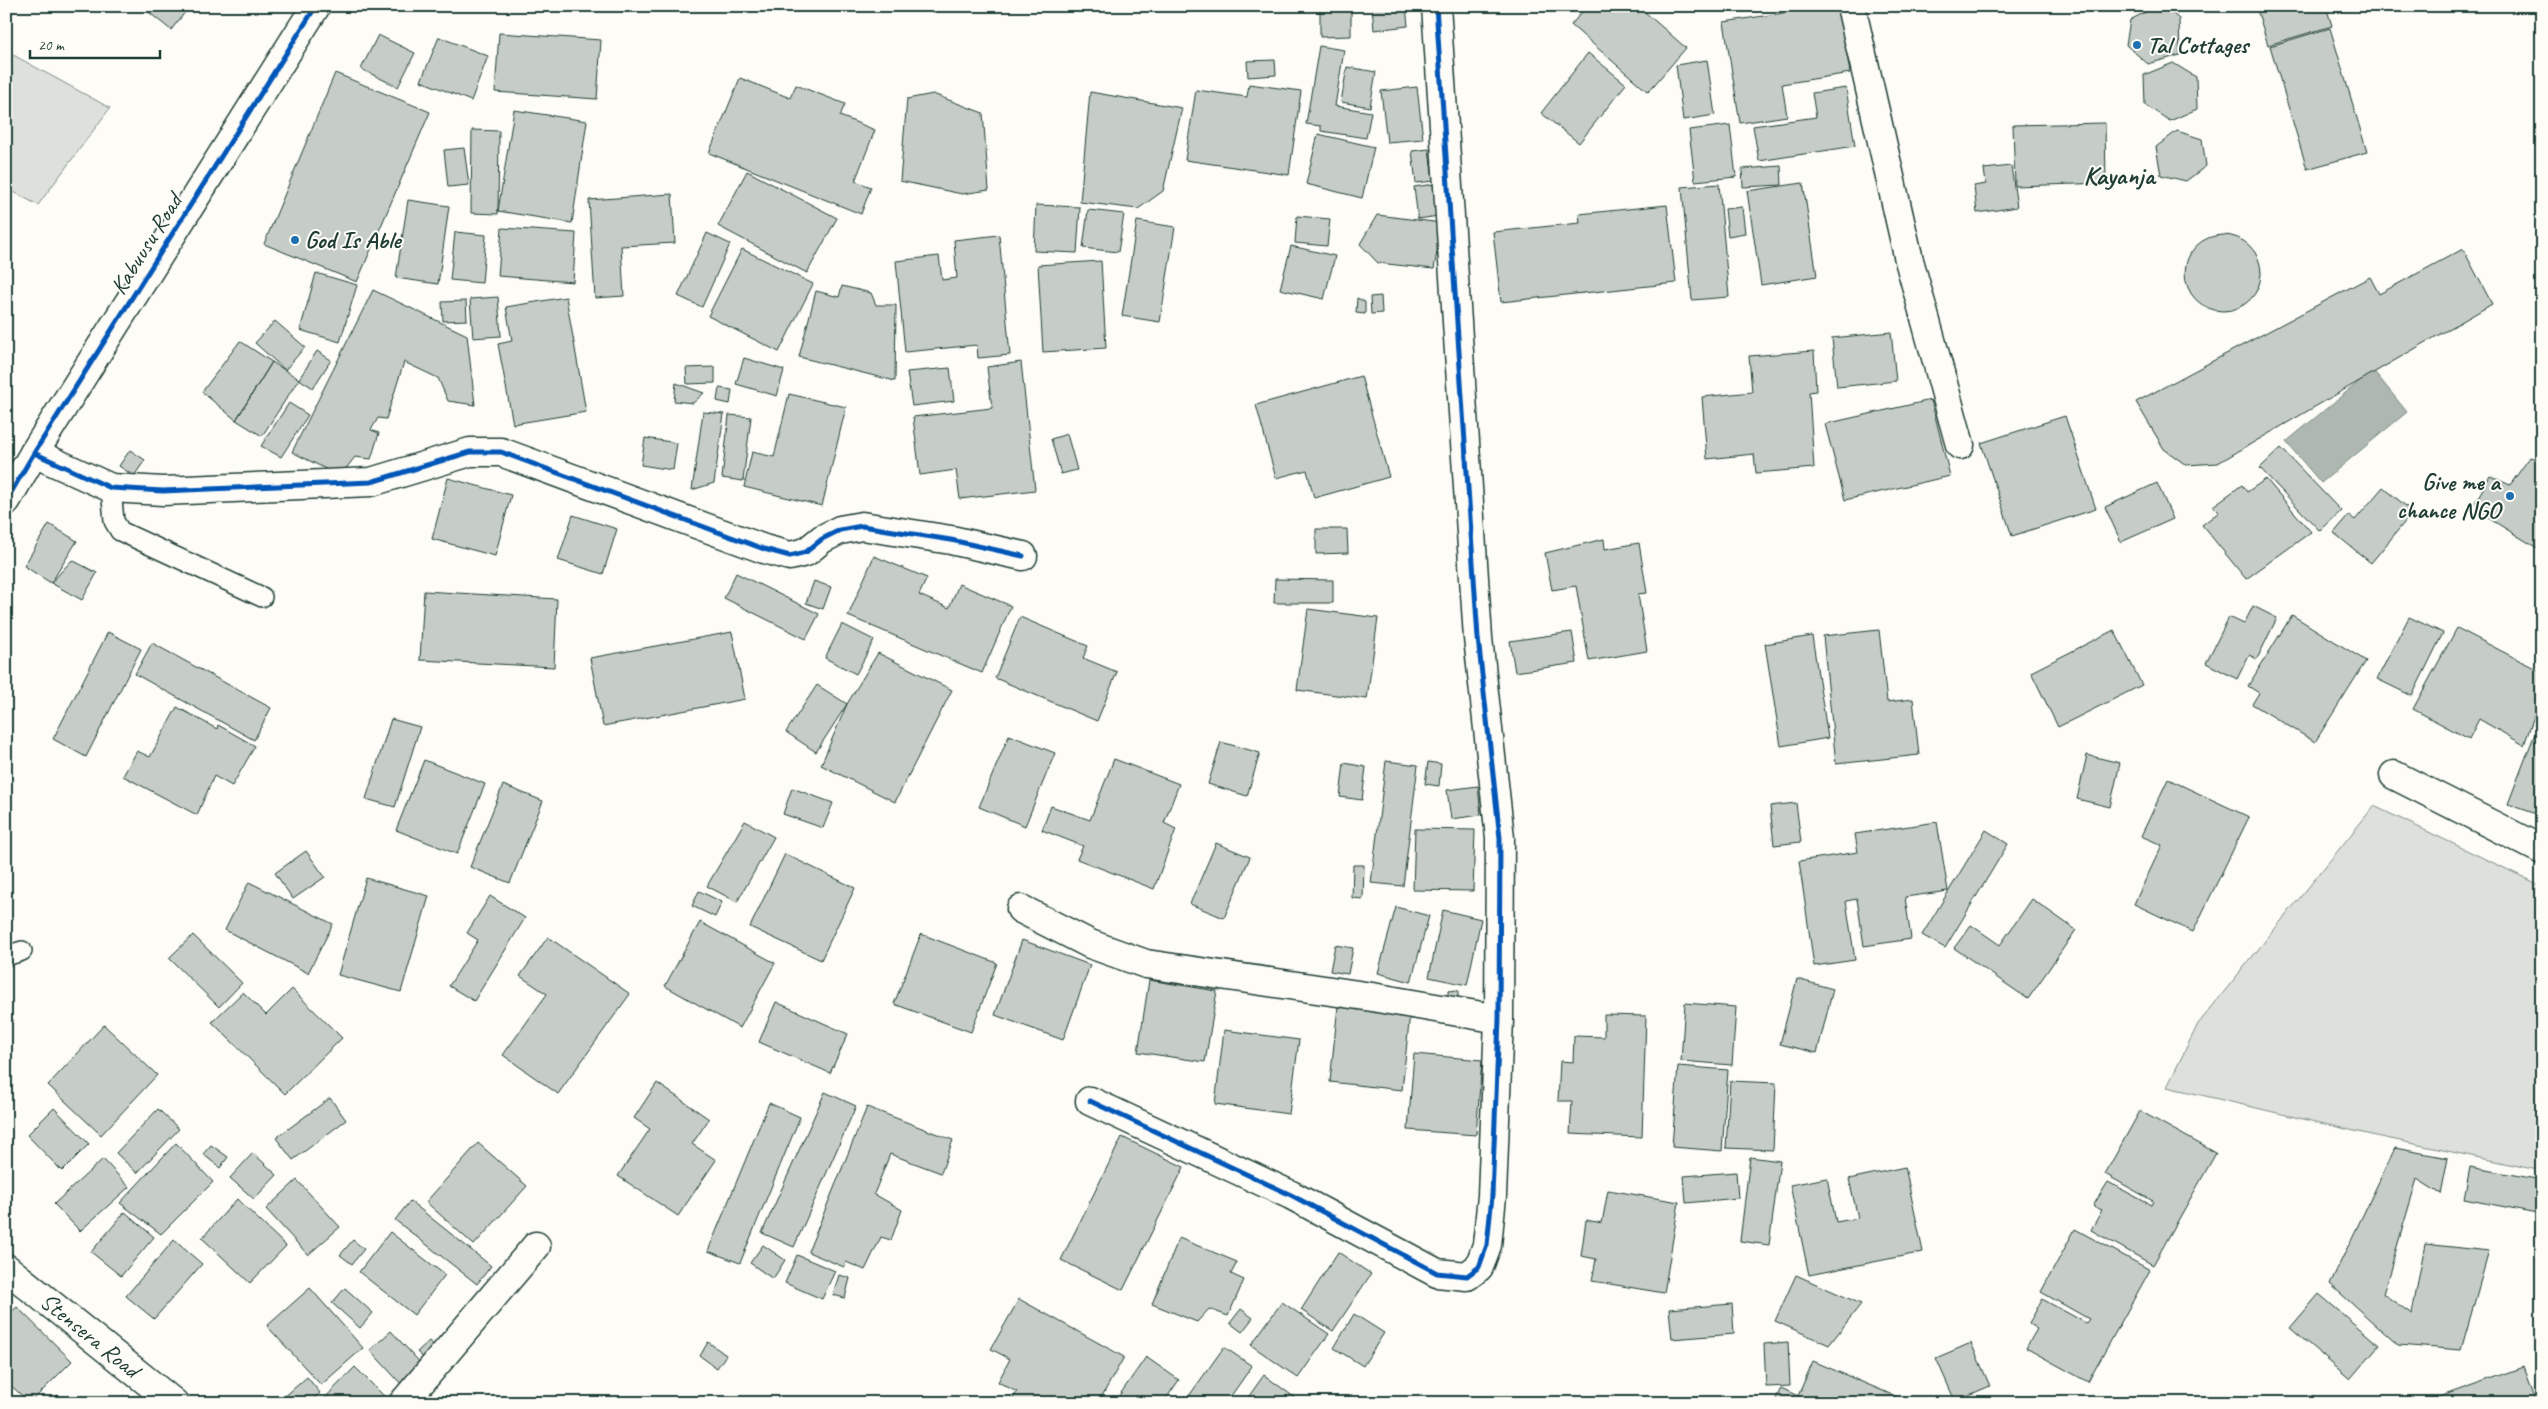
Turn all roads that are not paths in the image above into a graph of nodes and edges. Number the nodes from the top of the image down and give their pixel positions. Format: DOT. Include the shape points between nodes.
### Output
graph roads {
  1 [pos="316,6"];
  2 [pos="1436,6"];
  3 [pos="1851,6"];
  4 [pos="1960,445"];
  5 [pos="34,453"];
  6 [pos="111,488"];
  7 [pos="6,501"];
  8 [pos="1023,556"];
  9 [pos="262,597"];
  10 [pos="2394,775"];
  11 [pos="2542,850"];
  12 [pos="1021,909"];
  13 [pos="1499,1019"];
  14 [pos="1090,1101"];
  15 [pos="536,1246"];
  16 [pos="6,1268"];
  17 [pos="174,1403"];
  18 [pos="403,1403"];
  1 -- 5 [label="street, Kabuusu Road"];
  2 -- 13 [label="street" via="1478,638 1500,838"];
  3 -- 4 [label="street" via="1909,260"];
  5 -- 6 [label="street"];
  5 -- 7 [label="street, Kabuusu Road"];
  6 -- 8 [label="street" via="163,491 371,482 470,452 501,452 790,556 806,552 840,530 862,526 951,540"];
  6 -- 9 [label="lane" via="114,521 120,531"];
  10 -- 11 [label="street"];
  12 -- 13 [label="street" via="1090,944 1146,964"];
  13 -- 14 [label="street" via="1487,1245 1479,1267 1467,1276 1437,1273 1291,1195"];
  15 -- 18 [label="street"];
  16 -- 17 [label="street, Stensera Road"];
}
